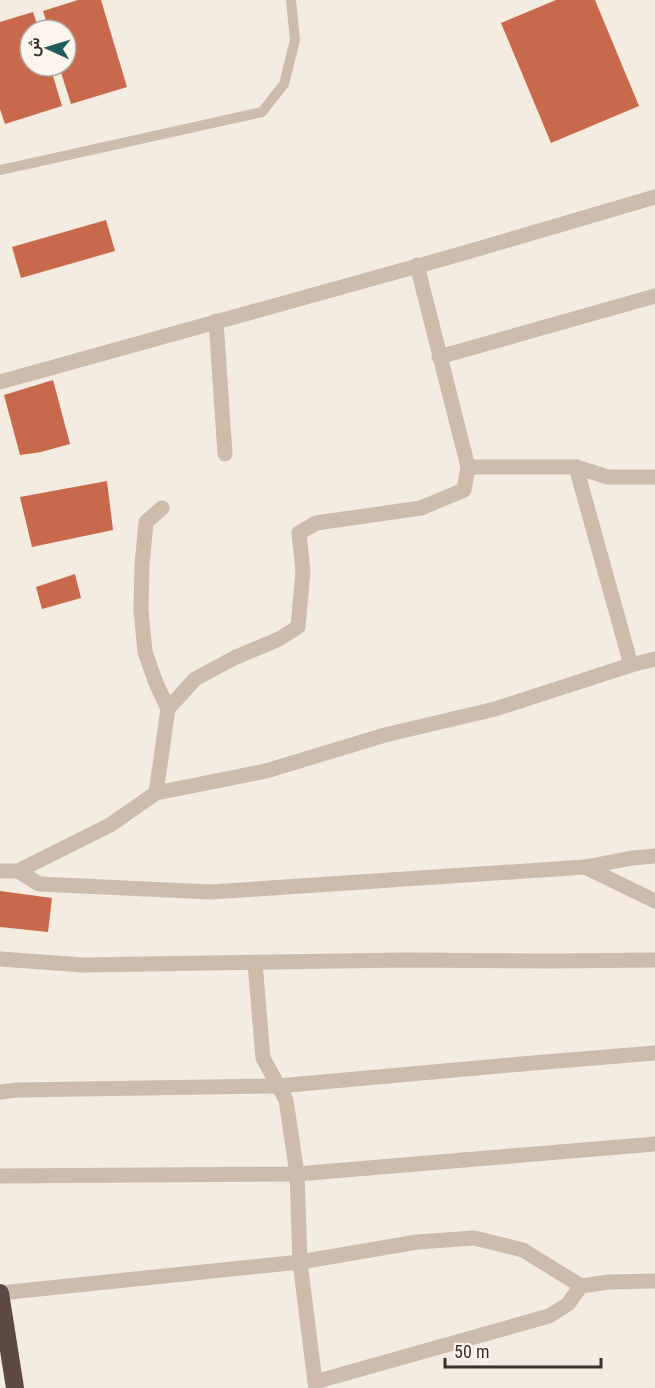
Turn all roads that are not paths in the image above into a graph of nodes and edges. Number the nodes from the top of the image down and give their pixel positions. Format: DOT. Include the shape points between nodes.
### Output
graph roads {
  1 [pos="291,0"];
  2 [pos="0,170"];
  3 [pos="655,197"];
  4 [pos="417,266"];
  5 [pos="655,296"];
  6 [pos="216,321"];
  7 [pos="440,357"];
  8 [pos="0,382"];
  9 [pos="225,454"];
  10 [pos="468,467"];
  11 [pos="576,467"];
  12 [pos="655,477"];
  13 [pos="162,508"];
  14 [pos="655,659"];
  15 [pos="631,665"];
  16 [pos="168,709"];
  17 [pos="156,793"];
  18 [pos="655,856"];
  19 [pos="585,867"];
  20 [pos="0,872"];
  21 [pos="18,872"];
  22 [pos="655,901"];
  23 [pos="0,959"];
  24 [pos="655,960"];
  25 [pos="255,963"];
  26 [pos="655,1053"];
  27 [pos="278,1086"];
  28 [pos="0,1092"];
  29 [pos="655,1144"];
  30 [pos="297,1174"];
  31 [pos="0,1176"];
  32 [pos="300,1262"];
  33 [pos="655,1281"];
  34 [pos="581,1286"];
  35 [pos="0,1293"];
  36 [pos="5,1355"];
  37 [pos="315,1385"];
  38 [pos="15,1388"];
  1 -- 2 [label="lane" via="295,40 284,84 262,112"];
  3 -- 4 [label="street"];
  4 -- 6 [label="street"];
  4 -- 7 [label="street"];
  5 -- 7 [label="street"];
  6 -- 8 [label="street"];
  6 -- 9 [label="street"];
  7 -- 10 [label="street"];
  10 -- 11 [label="street"];
  10 -- 16 [label="street" via="464,490 421,508 316,523 299,533 303,571 298,627 195,679"];
  11 -- 12 [label="street" via="608,477"];
  11 -- 15 [label="street"];
  13 -- 16 [label="street" via="146,522 141,610 145,652"];
  14 -- 15 [label="street"];
  15 -- 17 [label="street" via="495,709 385,735 266,771"];
  16 -- 17 [label="street"];
  17 -- 21 [label="street" via="110,825"];
  18 -- 19 [label="street"];
  19 -- 21 [label="street" via="211,892 39,884"];
  19 -- 22 [label="street"];
  20 -- 21 [label="street"];
  23 -- 25 [label="street" via="83,966"];
  24 -- 25 [label="street"];
  25 -- 27 [label="street" via="262,1058"];
  26 -- 27 [label="street"];
  27 -- 28 [label="street"];
  27 -- 30 [label="street" via="286,1100"];
  29 -- 30 [label="street"];
  30 -- 31 [label="street"];
  30 -- 32 [label="street"];
  32 -- 34 [label="street" via="417,1242 474,1238 523,1250"];
  32 -- 35 [label="street"];
  32 -- 37 [label="street"];
  33 -- 34 [label="street"];
  34 -- 37 [label="street" via="568,1304 549,1316"];
  35 -- 36 [label="highway"];
  36 -- 38 [label="highway"];
}
